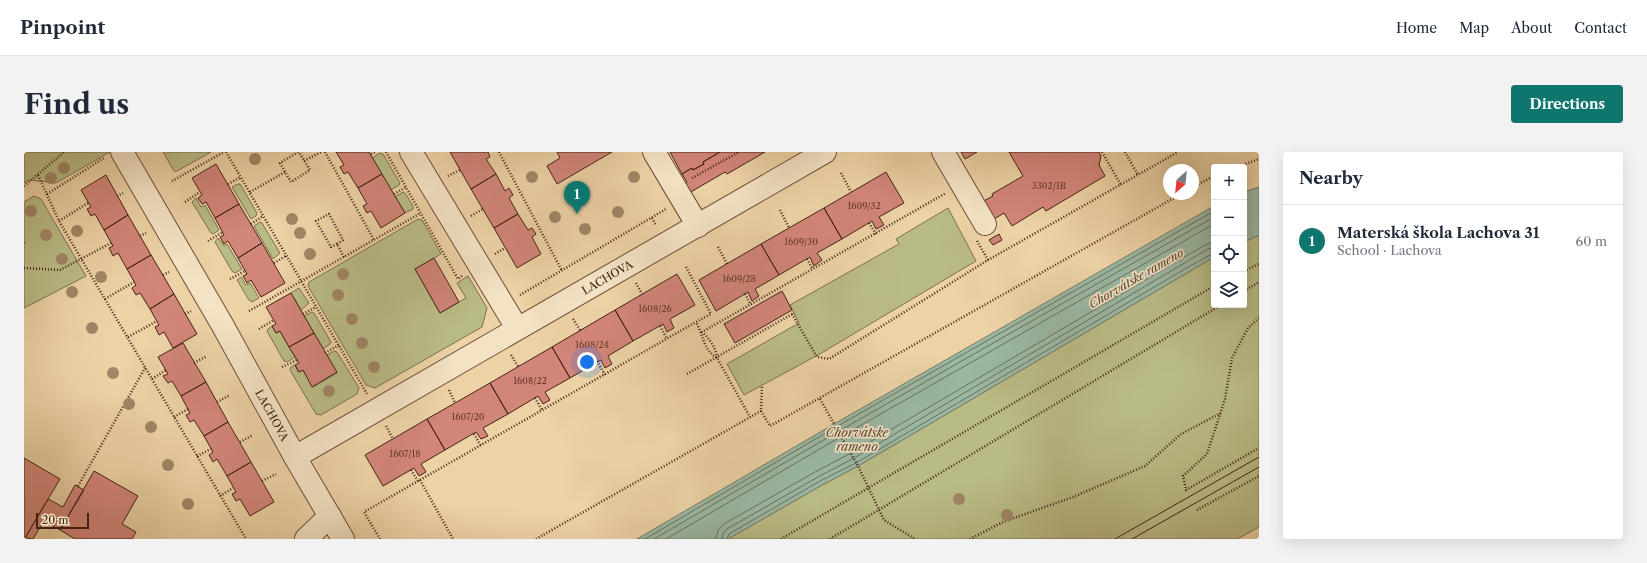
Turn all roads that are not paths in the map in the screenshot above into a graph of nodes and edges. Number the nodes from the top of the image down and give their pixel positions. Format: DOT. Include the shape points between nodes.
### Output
graph roads {
  1 [pos="411,152"];
  2 [pos="654,152"];
  3 [pos="825,152"];
  4 [pos="943,152"];
  5 [pos="114,154"];
  6 [pos="985,224"];
  7 [pos="698,226"];
  8 [pos="517,328"];
  9 [pos="295,457"];
  10 [pos="330,516"];
  11 [pos="306,539"];
  12 [pos="343,539"];
  1 -- 8 [label="street"];
  2 -- 7 [label="street"];
  3 -- 7 [label="street, LACHOVA"];
  4 -- 6 [label="street"];
  5 -- 9 [label="street, LACHOVA" via="223,326"];
  7 -- 8 [label="street, LACHOVA"];
  8 -- 9 [label="street, LACHOVA"];
  9 -- 10 [label="street"];
  10 -- 11 [label="street"];
  10 -- 12 [label="street"];
}
